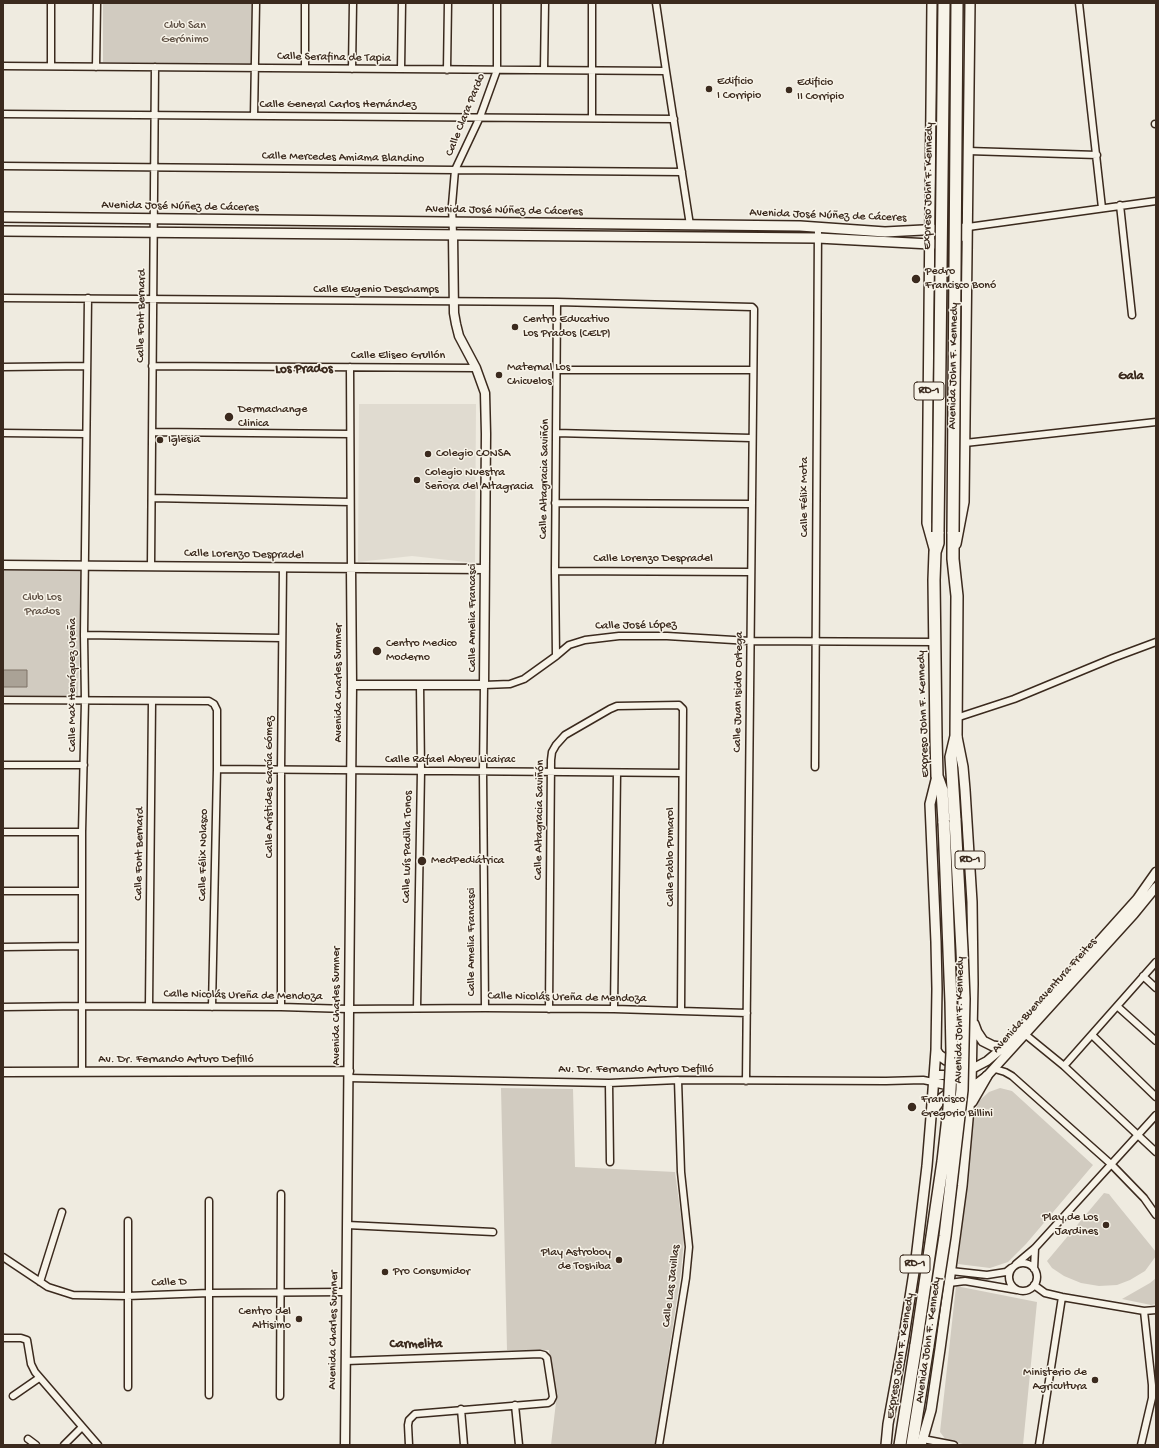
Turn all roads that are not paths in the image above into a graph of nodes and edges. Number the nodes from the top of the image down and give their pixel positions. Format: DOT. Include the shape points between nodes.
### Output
graph roads {
  1 [pos="50,3"];
  2 [pos="97,3"];
  3 [pos="256,3"];
  4 [pos="305,3"];
  5 [pos="353,3"];
  6 [pos="402,3"];
  7 [pos="448,3"];
  8 [pos="497,3"];
  9 [pos="545,3"];
  10 [pos="592,3"];
  11 [pos="656,3"];
  12 [pos="932,3"];
  13 [pos="944,3"];
  14 [pos="957,3"];
  15 [pos="971,3"];
  16 [pos="1079,3"];
  17 [pos="3,66"];
  18 [pos="51,66"];
  19 [pos="96,67"];
  20 [pos="155,67"];
  21 [pos="255,68"];
  22 [pos="305,68"];
  23 [pos="352,69"];
  24 [pos="401,69"];
  25 [pos="448,70"];
  26 [pos="496,70"];
  27 [pos="544,70"];
  28 [pos="592,71"];
  29 [pos="666,71"];
  30 [pos="3,114"];
  31 [pos="154,115"];
  32 [pos="254,116"];
  33 [pos="480,117"];
  34 [pos="592,118"];
  35 [pos="674,119"];
  36 [pos="968,151"];
  37 [pos="1097,155"];
  38 [pos="3,166"];
  39 [pos="154,167"];
  40 [pos="455,170"];
  41 [pos="682,172"];
  42 [pos="930,192"];
  43 [pos="968,195"];
  44 [pos="1156,201"];
  45 [pos="1120,205"];
  46 [pos="1102,208"];
  47 [pos="3,217"];
  48 [pos="154,219"];
  49 [pos="453,222"];
  50 [pos="690,225"];
  51 [pos="818,227"];
  52 [pos="968,227"];
  53 [pos="930,229"];
  54 [pos="3,231"];
  55 [pos="154,232"];
  56 [pos="453,235"];
  57 [pos="818,238"];
  58 [pos="930,244"];
  59 [pos="967,276"];
  60 [pos="929,278"];
  61 [pos="3,298"];
  62 [pos="88,298"];
  63 [pos="154,299"];
  64 [pos="455,302"];
  65 [pos="557,302"];
  66 [pos="750,306"];
  67 [pos="1132,314"];
  68 [pos="3,366"];
  69 [pos="86,366"];
  70 [pos="152,366"];
  71 [pos="350,367"];
  72 [pos="476,368"];
  73 [pos="556,370"];
  74 [pos="753,370"];
  75 [pos="1156,422"];
  76 [pos="153,432"];
  77 [pos="3,433"];
  78 [pos="556,433"];
  79 [pos="86,434"];
  80 [pos="350,434"];
  81 [pos="751,438"];
  82 [pos="965,443"];
  83 [pos="152,498"];
  84 [pos="350,502"];
  85 [pos="555,503"];
  86 [pos="751,504"];
  87 [pos="935,552"];
  88 [pos="953,559"];
  89 [pos="3,565"];
  90 [pos="85,565"];
  91 [pos="151,566"];
  92 [pos="284,567"];
  93 [pos="351,568"];
  94 [pos="485,569"];
  95 [pos="555,570"];
  96 [pos="750,572"];
  97 [pos="84,635"];
  98 [pos="282,638"];
  99 [pos="750,641"];
  100 [pos="815,641"];
  101 [pos="934,642"];
  102 [pos="1156,642"];
  103 [pos="556,656"];
  104 [pos="352,685"];
  105 [pos="420,685"];
  106 [pos="484,685"];
  107 [pos="3,700"];
  108 [pos="85,701"];
  109 [pos="152,702"];
  110 [pos="679,705"];
  111 [pos="956,718"];
  112 [pos="956,736"];
  113 [pos="3,765"];
  114 [pos="84,766"];
  115 [pos="815,767"];
  116 [pos="217,769"];
  117 [pos="281,770"];
  118 [pos="351,770"];
  119 [pos="420,771"];
  120 [pos="483,772"];
  121 [pos="552,772"];
  122 [pos="617,772"];
  123 [pos="682,773"];
  124 [pos="937,776"];
  125 [pos="3,832"];
  126 [pos="82,832"];
  127 [pos="1156,874"];
  128 [pos="1156,887"];
  129 [pos="3,891"];
  130 [pos="82,891"];
  131 [pos="3,946"];
  132 [pos="82,946"];
  133 [pos="1156,962"];
  134 [pos="1144,976"];
  135 [pos="1156,988"];
  136 [pos="83,1006"];
  137 [pos="149,1006"];
  138 [pos="1117,1006"];
  139 [pos="3,1007"];
  140 [pos="212,1007"];
  141 [pos="281,1007"];
  142 [pos="416,1008"];
  143 [pos="485,1008"];
  144 [pos="348,1009"];
  145 [pos="549,1009"];
  146 [pos="614,1009"];
  147 [pos="680,1010"];
  148 [pos="746,1013"];
  149 [pos="972,1020"];
  150 [pos="1026,1035"];
  151 [pos="1092,1035"];
  152 [pos="1156,1041"];
  153 [pos="1006,1045"];
  154 [pos="972,1049"];
  155 [pos="936,1050"];
  156 [pos="1064,1066"];
  157 [pos="995,1068"];
  158 [pos="971,1069"];
  159 [pos="3,1072"];
  160 [pos="82,1072"];
  161 [pos="349,1075"];
  162 [pos="987,1076"];
  163 [pos="933,1078"];
  164 [pos="678,1080"];
  165 [pos="746,1081"];
  166 [pos="609,1083"];
  167 [pos="971,1086"];
  168 [pos="1156,1096"];
  169 [pos="969,1109"];
  170 [pos="932,1112"];
  171 [pos="1156,1115"];
  172 [pos="1138,1136"];
  173 [pos="1156,1152"];
  174 [pos="610,1162"];
  175 [pos="1112,1165"];
  176 [pos="281,1194"];
  177 [pos="209,1201"];
  178 [pos="62,1212"];
  179 [pos="1156,1215"];
  180 [pos="128,1221"];
  181 [pos="348,1225"];
  182 [pos="493,1232"];
  183 [pos="1035,1248"];
  184 [pos="3,1257"];
  185 [pos="1014,1266"];
  186 [pos="1034,1269"];
  187 [pos="951,1271"];
  188 [pos="40,1282"];
  189 [pos="949,1283"];
  190 [pos="1034,1285"];
  191 [pos="1019,1290"];
  192 [pos="346,1292"];
  193 [pos="209,1293"];
  194 [pos="280,1294"];
  195 [pos="127,1296"];
  196 [pos="1062,1297"];
  197 [pos="1156,1310"];
  198 [pos="1144,1311"];
  199 [pos="3,1338"];
  200 [pos="346,1362"];
  201 [pos="39,1378"];
  202 [pos="128,1387"];
  203 [pos="209,1395"];
  204 [pos="13,1396"];
  205 [pos="280,1396"];
  206 [pos="515,1405"];
  207 [pos="461,1409"];
  208 [pos="82,1427"];
  209 [pos="28,1439"];
  210 [pos="922,1442"];
  211 [pos="36,1445"];
  212 [pos="64,1445"];
  213 [pos="98,1445"];
  214 [pos="345,1445"];
  215 [pos="409,1445"];
  216 [pos="464,1445"];
  217 [pos="519,1445"];
  218 [pos="659,1445"];
  219 [pos="886,1445"];
  220 [pos="900,1445"];
  221 [pos="912,1445"];
  222 [pos="954,1445"];
  223 [pos="1039,1445"];
  224 [pos="1141,1445"];
  1 -- 18 [label="street"];
  2 -- 19 [label="street"];
  3 -- 21 [label="street"];
  4 -- 22 [label="street"];
  5 -- 23 [label="street"];
  6 -- 24 [label="street"];
  7 -- 25 [label="street"];
  8 -- 26 [label="street, Calle Clara Pardo"];
  9 -- 27 [label="street"];
  10 -- 28 [label="street"];
  11 -- 29 [label="street"];
  12 -- 42 [label="main road, Avenida John F. Kennedy / RD-1"];
  13 -- 87 [label="highway, Expreso John F. Kennedy / RD-1, bridge" via="938,543"];
  14 -- 88 [label="highway, Expreso John F. Kennedy / RD-1, bridge"];
  15 -- 36 [label="main road, Avenida John F. Kennedy"];
  16 -- 37 [label="street"];
  17 -- 18 [label="street, Calle Serafina de Tapia"];
  18 -- 19 [label="street, Calle Serafina de Tapia"];
  19 -- 20 [label="street, Calle Serafina de Tapia"];
  20 -- 21 [label="street, Calle Serafina de Tapia"];
  20 -- 31 [label="street, Calle Font Bernard"];
  21 -- 22 [label="street, Calle Serafina de Tapia"];
  21 -- 32 [label="street"];
  22 -- 23 [label="street, Calle Serafina de Tapia"];
  23 -- 24 [label="street, Calle Serafina de Tapia"];
  24 -- 25 [label="street, Calle Serafina de Tapia"];
  25 -- 26 [label="street, Calle Serafina de Tapia"];
  26 -- 27 [label="street, Calle Serafina de Tapia"];
  26 -- 33 [label="street, Calle Clara Pardo"];
  27 -- 28 [label="street, Calle Serafina de Tapia"];
  28 -- 29 [label="street, Calle Serafina de Tapia"];
  28 -- 34 [label="street"];
  29 -- 35 [label="street"];
  30 -- 31 [label="street, Calle General Carlos Hernández"];
  31 -- 32 [label="street, Calle General Carlos Hernández"];
  31 -- 39 [label="street, Calle Font Bernard"];
  32 -- 33 [label="street, Calle General Carlos Hernández"];
  33 -- 34 [label="street, Calle General Carlos Hernández"];
  33 -- 40 [label="street, Calle Clara Pardo"];
  34 -- 35 [label="street, Calle General Carlos Hernández"];
  35 -- 41 [label="street"];
  36 -- 37 [label="street"];
  36 -- 43 [label="main road, Avenida John F. Kennedy"];
  37 -- 46 [label="street"];
  38 -- 39 [label="street, Calle Mercedes Amiama Blandino"];
  39 -- 40 [label="street, Calle Mercedes Amiama Blandino"];
  39 -- 48 [label="street, Calle Font Bernard"];
  40 -- 41 [label="street, Calle Mercedes Amiama Blandino"];
  40 -- 49 [label="street, Calle Clara Pardo"];
  41 -- 50 [label="street"];
  42 -- 43 [label="main road" via="937,213 947,217 957,216"];
  42 -- 53 [label="main road, Avenida John F. Kennedy / RD-1"];
  43 -- 52 [label="main road, Avenida John F. Kennedy"];
  44 -- 45 [label="street"];
  45 -- 46 [label="street"];
  45 -- 67 [label="street"];
  46 -- 52 [label="street"];
  47 -- 48 [label="main road, Avenida José Núñez de Cáceres"];
  48 -- 49 [label="main road, Avenida José Núñez de Cáceres"];
  48 -- 55 [label="street, Calle Font Bernard"];
  49 -- 50 [label="main road, Avenida José Núñez de Cáceres"];
  49 -- 56 [label="street, Calle Clara Pardo"];
  50 -- 51 [label="main road, Avenida José Núñez de Cáceres"];
  51 -- 53 [label="main road, Avenida José Núñez de Cáceres" via="885,232"];
  51 -- 57 [label="street, Calle Félix Mota"];
  52 -- 53 [label="main road, Avenida José Núñez de Cáceres"];
  52 -- 58 [label="main road, Avenida José Núñez de Cáceres" via="957,240 946,244"];
  52 -- 59 [label="main road, Avenida John F. Kennedy"];
  53 -- 58 [label="main road, Avenida John F. Kennedy / RD-1"];
  54 -- 55 [label="main road, Avenida José Núñez de Cáceres"];
  55 -- 56 [label="main road, Avenida José Núñez de Cáceres"];
  55 -- 63 [label="street, Calle Font Bernard"];
  56 -- 57 [label="main road, Avenida José Núñez de Cáceres"];
  56 -- 64 [label="street, Calle Amelia Francasci"];
  57 -- 58 [label="main road, Avenida José Núñez de Cáceres"];
  57 -- 100 [label="street, Calle Félix Mota"];
  58 -- 60 [label="main road, Avenida John F. Kennedy / RD-1"];
  59 -- 60 [label="main road" via="960,257 956,253 947,252 938,255 934,260"];
  59 -- 82 [label="main road, Avenida John F. Kennedy"];
  60 -- 87 [label="main road, Avenida John F. Kennedy / RD-1" via="927,523"];
  61 -- 62 [label="street, Calle Eugenio Deschamps"];
  62 -- 63 [label="street, Calle Eugenio Deschamps"];
  62 -- 69 [label="street, Calle Max Henríquez Ureña"];
  63 -- 64 [label="street, Calle Eugenio Deschamps"];
  63 -- 70 [label="street, Calle Font Bernard"];
  64 -- 65 [label="street, Calle Eugenio Deschamps"];
  64 -- 72 [label="street, Calle Amelia Francasci" via="454,313 459,336"];
  65 -- 66 [label="street, Calle Eugenio Deschamps"];
  65 -- 73 [label="street, Calle Altagracia Saviñón"];
  66 -- 74 [label="street, Calle Juan Isidro Ortega" via="754,309"];
  68 -- 69 [label="street"];
  69 -- 79 [label="street, Calle Max Henríquez Ureña"];
  70 -- 71 [label="street, Calle Eliseo Grullón"];
  70 -- 76 [label="street, Calle Font Bernard"];
  71 -- 72 [label="street, Calle Eliseo Grullón"];
  71 -- 80 [label="street"];
  72 -- 94 [label="street, Calle Amelia Francasci" via="485,393"];
  73 -- 74 [label="street"];
  73 -- 78 [label="street, Calle Altagracia Saviñón"];
  74 -- 81 [label="street, Calle Juan Isidro Ortega"];
  75 -- 82 [label="street"];
  76 -- 80 [label="street"];
  76 -- 83 [label="street, Calle Font Bernard"];
  77 -- 79 [label="street"];
  78 -- 81 [label="street"];
  78 -- 85 [label="street, Calle Altagracia Saviñón"];
  79 -- 90 [label="street, Calle Max Henríquez Ureña"];
  80 -- 84 [label="street"];
  81 -- 86 [label="street, Calle Juan Isidro Ortega"];
  82 -- 88 [label="main road, Avenida John F. Kennedy" via="964,502"];
  83 -- 84 [label="street"];
  83 -- 91 [label="street, Calle Font Bernard"];
  84 -- 93 [label="street"];
  85 -- 86 [label="street"];
  85 -- 95 [label="street, Calle Altagracia Saviñón"];
  86 -- 96 [label="street, Calle Juan Isidro Ortega"];
  87 -- 101 [label="highway, Expreso John F. Kennedy / RD-1"];
  88 -- 111 [label="highway, Expreso John F. Kennedy / RD-1" via="957,596"];
  89 -- 90 [label="street, Calle Lorenzo Despradel"];
  90 -- 91 [label="street, Calle Lorenzo Despradel"];
  90 -- 97 [label="street, Calle Max Henríquez Ureña"];
  91 -- 92 [label="street, Calle Lorenzo Despradel"];
  92 -- 93 [label="street, Calle Lorenzo Despradel"];
  92 -- 98 [label="street, Calle Arístides García Gómez"];
  93 -- 94 [label="street, Calle Lorenzo Despradel"];
  93 -- 104 [label="street, Avenida Charles Sumner"];
  94 -- 106 [label="street, Calle Amelia Francasci"];
  95 -- 96 [label="street, Calle Lorenzo Despradel"];
  95 -- 103 [label="street, Calle Altagracia Saviñón"];
  96 -- 99 [label="street, Calle Juan Isidro Ortega"];
  97 -- 98 [label="street"];
  97 -- 108 [label="street, Calle Max Henríquez Ureña"];
  98 -- 117 [label="street, Calle Arístides García Gómez"];
  99 -- 100 [label="street, Calle José López"];
  99 -- 103 [label="street, Calle José López" via="619,636 585,640 570,645"];
  99 -- 148 [label="street, Calle Juan Isidro Ortega"];
  100 -- 101 [label="street, Calle José López"];
  100 -- 115 [label="street, Calle Félix Mota"];
  101 -- 124 [label="highway, Expreso John F. Kennedy / RD-1"];
  102 -- 111 [label="street" via="1014,699"];
  103 -- 106 [label="street, Calle José López" via="524,679 510,684"];
  104 -- 105 [label="street, Calle José López"];
  104 -- 118 [label="street, Avenida Charles Sumner"];
  105 -- 106 [label="street, Calle José López"];
  105 -- 119 [label="street, Calle Luís Padilla Tonos"];
  106 -- 120 [label="street, Calle Amelia Francasci"];
  107 -- 108 [label="street"];
  108 -- 109 [label="street"];
  108 -- 114 [label="street, Calle Max Henríquez Ureña"];
  109 -- 116 [label="street, Calle Félix Nolasco" via="209,701 214,704 217,710"];
  109 -- 137 [label="street, Calle Font Bernard"];
  110 -- 121 [label="street, Calle Altagracia Saviñón" via="626,705 610,709 560,740 552,752"];
  110 -- 123 [label="street, Calle Pablo Pumarol" via="683,709"];
  111 -- 112 [label="highway, Expreso John F. Kennedy / RD-1"];
  112 -- 149 [label="main road, Avenida John F. Kennedy / RD-1" via="965,782 970,858"];
  112 -- 221 [label="highway, Expreso John F. Kennedy / RD-1, bridge" via="951,757 963,957 962,1090 945,1236"];
  113 -- 114 [label="street"];
  114 -- 126 [label="street, Calle Max Henríquez Ureña"];
  116 -- 117 [label="street, Calle Rafael Abreu Licairac"];
  116 -- 140 [label="street, Calle Félix Nolasco"];
  117 -- 118 [label="street, Calle Rafael Abreu Licairac"];
  117 -- 141 [label="street, Calle Arístides García Gómez"];
  118 -- 119 [label="street, Calle Rafael Abreu Licairac"];
  118 -- 144 [label="street, Avenida Charles Sumner"];
  119 -- 120 [label="street, Calle Rafael Abreu Licairac"];
  119 -- 142 [label="street, Calle Luís Padilla Tonos"];
  120 -- 121 [label="street, Calle Rafael Abreu Licairac"];
  120 -- 143 [label="street, Calle Amelia Francasci"];
  121 -- 122 [label="street, Calle Rafael Abreu Licairac"];
  121 -- 145 [label="street, Calle Altagracia Saviñón"];
  122 -- 123 [label="street, Calle Rafael Abreu Licairac"];
  122 -- 146 [label="street"];
  123 -- 147 [label="street, Calle Pablo Pumarol"];
  124 -- 155 [label="main road, Avenida John F. Kennedy / RD-1" via="930,804 936,942"];
  124 -- 220 [label="highway, Expreso John F. Kennedy / RD-1, bridge" via="942,790 944,823 952,1054 942,1169"];
  125 -- 126 [label="street"];
  126 -- 130 [label="street, Calle Max Henríquez Ureña"];
  127 -- 153 [label="street, Avenida Buenaventura Freites" via="1132,905"];
  128 -- 150 [label="street, Avenida Buenaventura Freites"];
  129 -- 130 [label="street"];
  130 -- 132 [label="street, Calle Max Henríquez Ureña"];
  131 -- 132 [label="street"];
  132 -- 136 [label="street, Calle Max Henríquez Ureña"];
  133 -- 134 [label="street"];
  134 -- 135 [label="street"];
  134 -- 138 [label="street"];
  136 -- 137 [label="street, Calle Nicolás Ureña de Mendoza"];
  136 -- 139 [label="street, Calle Nicolás Ureña de Mendoza"];
  136 -- 160 [label="street, Calle Max Henríquez Ureña"];
  137 -- 140 [label="street, Calle Nicolás Ureña de Mendoza"];
  138 -- 151 [label="street"];
  138 -- 152 [label="street"];
  140 -- 141 [label="street, Calle Nicolás Ureña de Mendoza"];
  141 -- 144 [label="street, Calle Nicolás Ureña de Mendoza"];
  142 -- 143 [label="street, Calle Nicolás Ureña de Mendoza"];
  142 -- 144 [label="street, Calle Nicolás Ureña de Mendoza"];
  143 -- 145 [label="street, Calle Nicolás Ureña de Mendoza"];
  144 -- 161 [label="street, Avenida Charles Sumner"];
  145 -- 146 [label="street, Calle Nicolás Ureña de Mendoza"];
  146 -- 147 [label="street, Calle Nicolás Ureña de Mendoza"];
  147 -- 148 [label="street, Calle Nicolás Ureña de Mendoza"];
  148 -- 165 [label="street, Calle Juan Isidro Ortega"];
  149 -- 153 [label="main road" via="983,1041 993,1046"];
  149 -- 154 [label="main road, Avenida John F. Kennedy / RD-1"];
  150 -- 156 [label="street"];
  150 -- 157 [label="street, Avenida Buenaventura Freites"];
  151 -- 156 [label="street"];
  151 -- 168 [label="street"];
  153 -- 158 [label="street, Avenida Buenaventura Freites"];
  154 -- 155 [label="main road" via="965,1057 954,1062 942,1058"];
  154 -- 158 [label="main road, Avenida John F. Kennedy / RD-1"];
  155 -- 163 [label="main road, Avenida John F. Kennedy / RD-1"];
  156 -- 172 [label="street"];
  157 -- 162 [label="street, Avenida Buenaventura Freites"];
  157 -- 175 [label="street" via="1012,1076"];
  158 -- 163 [label="street, Avenida Buenaventura Freites" via="961,1075"];
  158 -- 167 [label="main road, Avenida John F. Kennedy / RD-1"];
  159 -- 160 [label="street, Av. Dr. Fernando Arturo Defilló"];
  160 -- 161 [label="street, Av. Dr. Fernando Arturo Defilló"];
  161 -- 166 [label="street, Av. Dr. Fernando Arturo Defilló"];
  161 -- 181 [label="street, Avenida Charles Sumner"];
  162 -- 167 [label="street, Avenida Buenaventura Freites"];
  162 -- 169 [label="main road"];
  163 -- 165 [label="street, Av. Dr. Fernando Arturo Defilló"];
  163 -- 167 [label="street" via="959,1088"];
  163 -- 170 [label="main road, Avenida John F. Kennedy / RD-1"];
  164 -- 165 [label="street, Av. Dr. Fernando Arturo Defilló"];
  164 -- 166 [label="street, Av. Dr. Fernando Arturo Defilló"];
  164 -- 218 [label="street, Calle Las Javillas" via="681,1172 689,1247"];
  166 -- 174 [label="street"];
  167 -- 169 [label="main road, Avenida John F. Kennedy / RD-1"];
  169 -- 170 [label="main road" via="963,1098 951,1094 942,1098"];
  169 -- 187 [label="main road, Avenida John F. Kennedy / RD-1"];
  170 -- 219 [label="main road, Avenida John F. Kennedy / RD-1" via="916,1259"];
  171 -- 172 [label="street"];
  172 -- 173 [label="street"];
  172 -- 175 [label="street"];
  175 -- 179 [label="street" via="1144,1198"];
  175 -- 183 [label="street"];
  176 -- 194 [label="street"];
  177 -- 193 [label="street"];
  178 -- 188 [label="street"];
  180 -- 195 [label="street"];
  181 -- 182 [label="street"];
  181 -- 192 [label="street, Avenida Charles Sumner"];
  183 -- 185 [label="street"];
  183 -- 186 [label="street"];
  184 -- 188 [label="street, Calle D"];
  185 -- 186 [label="street" via="1020,1263 1028,1264"];
  185 -- 187 [label="street" via="1006,1272 987,1274"];
  185 -- 191 [label="street" via="1010,1271 1009,1281"];
  186 -- 190 [label="street"];
  187 -- 189 [label="main road, Avenida John F. Kennedy / RD-1"];
  188 -- 195 [label="street, Calle D" via="74,1295"];
  189 -- 191 [label="street" via="965,1281"];
  189 -- 210 [label="main road, Avenida John F. Kennedy / RD-1" via="931,1410"];
  190 -- 191 [label="street" via="1027,1290"];
  190 -- 196 [label="street" via="1045,1293"];
  192 -- 194 [label="street, Calle D"];
  192 -- 200 [label="street, Avenida Charles Sumner"];
  193 -- 194 [label="street, Calle D"];
  193 -- 195 [label="street, Calle D"];
  193 -- 203 [label="street"];
  194 -- 205 [label="street"];
  195 -- 202 [label="street"];
  196 -- 198 [label="street"];
  196 -- 223 [label="street"];
  197 -- 198 [label="street"];
  198 -- 224 [label="street" via="1152,1398"];
  199 -- 201 [label="street" via="27,1340 31,1364"];
  200 -- 206 [label="street" via="540,1354 544,1356 548,1361 553,1397 551,1401"];
  200 -- 214 [label="street, Avenida Charles Sumner"];
  201 -- 204 [label="street"];
  201 -- 208 [label="street"];
  206 -- 207 [label="street"];
  206 -- 217 [label="street"];
  207 -- 215 [label="street" via="415,1414 409,1420"];
  207 -- 216 [label="street"];
  208 -- 212 [label="street"];
  208 -- 213 [label="street"];
  209 -- 211 [label="street"];
  210 -- 222 [label="street"];
}
